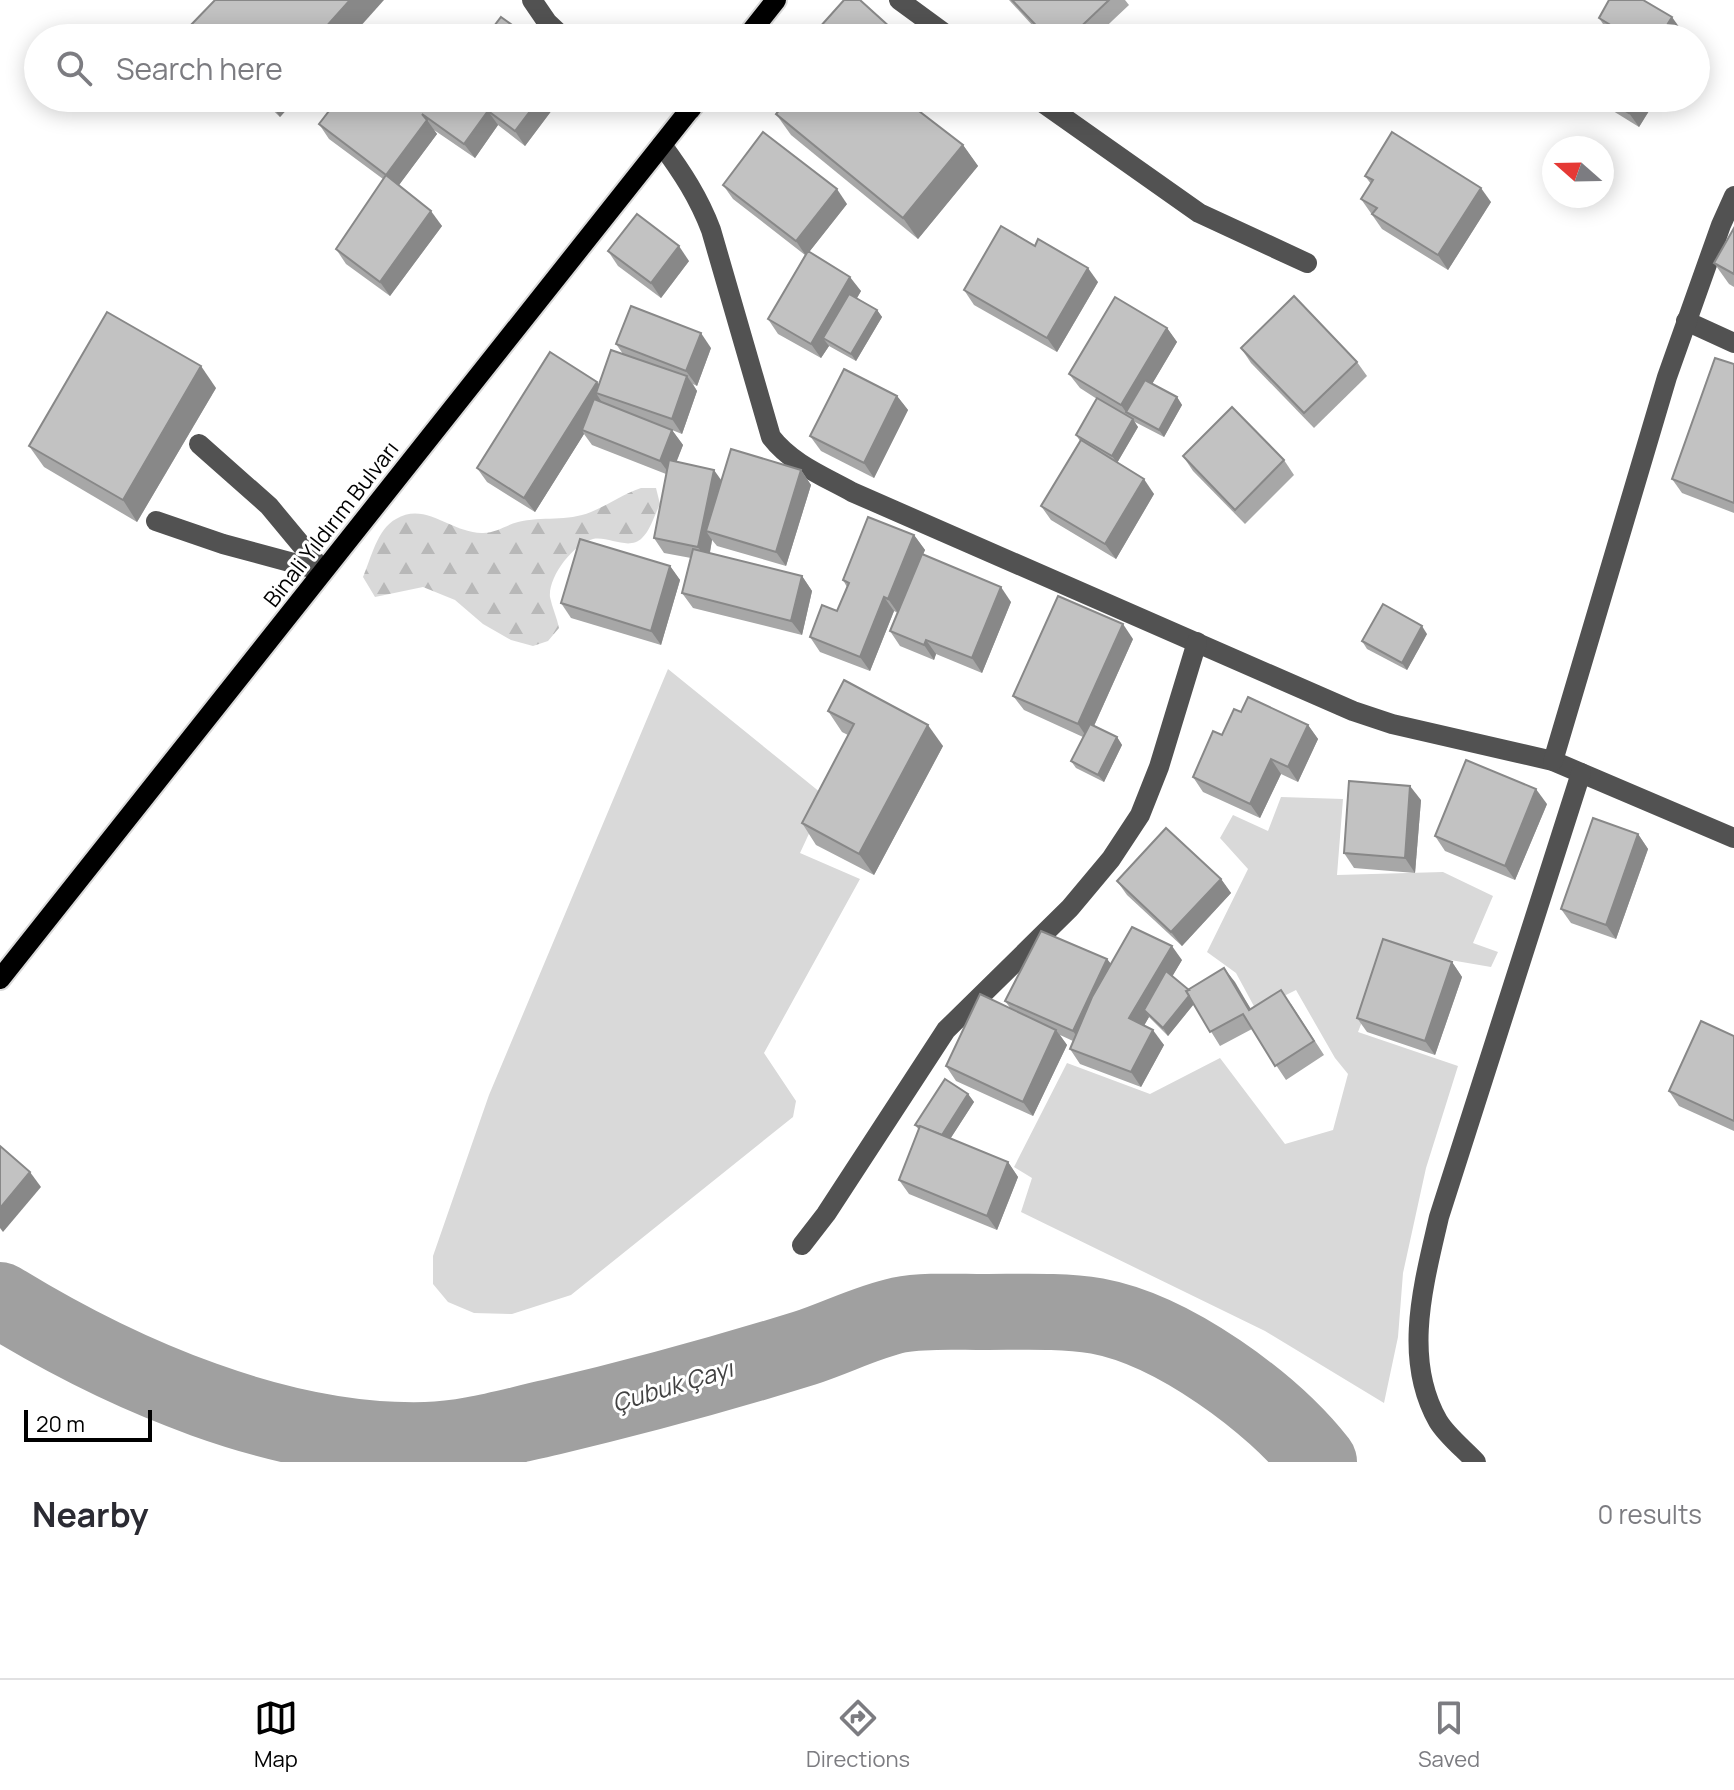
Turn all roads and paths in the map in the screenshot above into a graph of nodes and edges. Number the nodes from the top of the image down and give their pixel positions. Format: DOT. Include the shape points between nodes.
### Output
graph roads {
  1 [pos="532,0"];
  2 [pos="776,0"];
  3 [pos="899,0"];
  4 [pos="549,24"];
  5 [pos="757,24"];
  6 [pos="932,24"];
  7 [pos="688,112"];
  8 [pos="1056,112"];
  9 [pos="662,145"];
  10 [pos="1734,196"];
  11 [pos="1307,263"];
  12 [pos="1686,321"];
  13 [pos="1734,343"];
  14 [pos="199,444"];
  15 [pos="156,521"];
  16 [pos="323,571"];
  17 [pos="1197,642"];
  18 [pos="1553,761"];
  19 [pos="1581,773"];
  20 [pos="1734,838"];
  21 [pos="0,979"];
  22 [pos="802,1245"];
  23 [pos="1476,1462"];
  1 -- 4 [label="street"];
  2 -- 5 [label="main road"];
  3 -- 6 [label="street"];
  7 -- 9 [label="main road, Binali Yıldırım Bulvarı"];
  8 -- 11 [label="street" via="1199,213"];
  9 -- 16 [label="main road, Binali Yıldırım Bulvarı"];
  9 -- 17 [label="street" via="700,202 771,437 784,453 852,492"];
  10 -- 12 [label="street"];
  12 -- 13 [label="street"];
  12 -- 18 [label="street"];
  14 -- 16 [label="street" via="269,506"];
  15 -- 16 [label="street"];
  16 -- 21 [label="main road, Binali Yıldırım Bulvarı"];
  17 -- 18 [label="street" via="1379,720"];
  17 -- 22 [label="street" via="1140,815 1070,908 946,1030"];
  18 -- 19 [label="street"];
  19 -- 20 [label="street"];
  19 -- 23 [label="street" via="1439,1217 1423,1287 1418,1333 1427,1394 1439,1423"];
}
